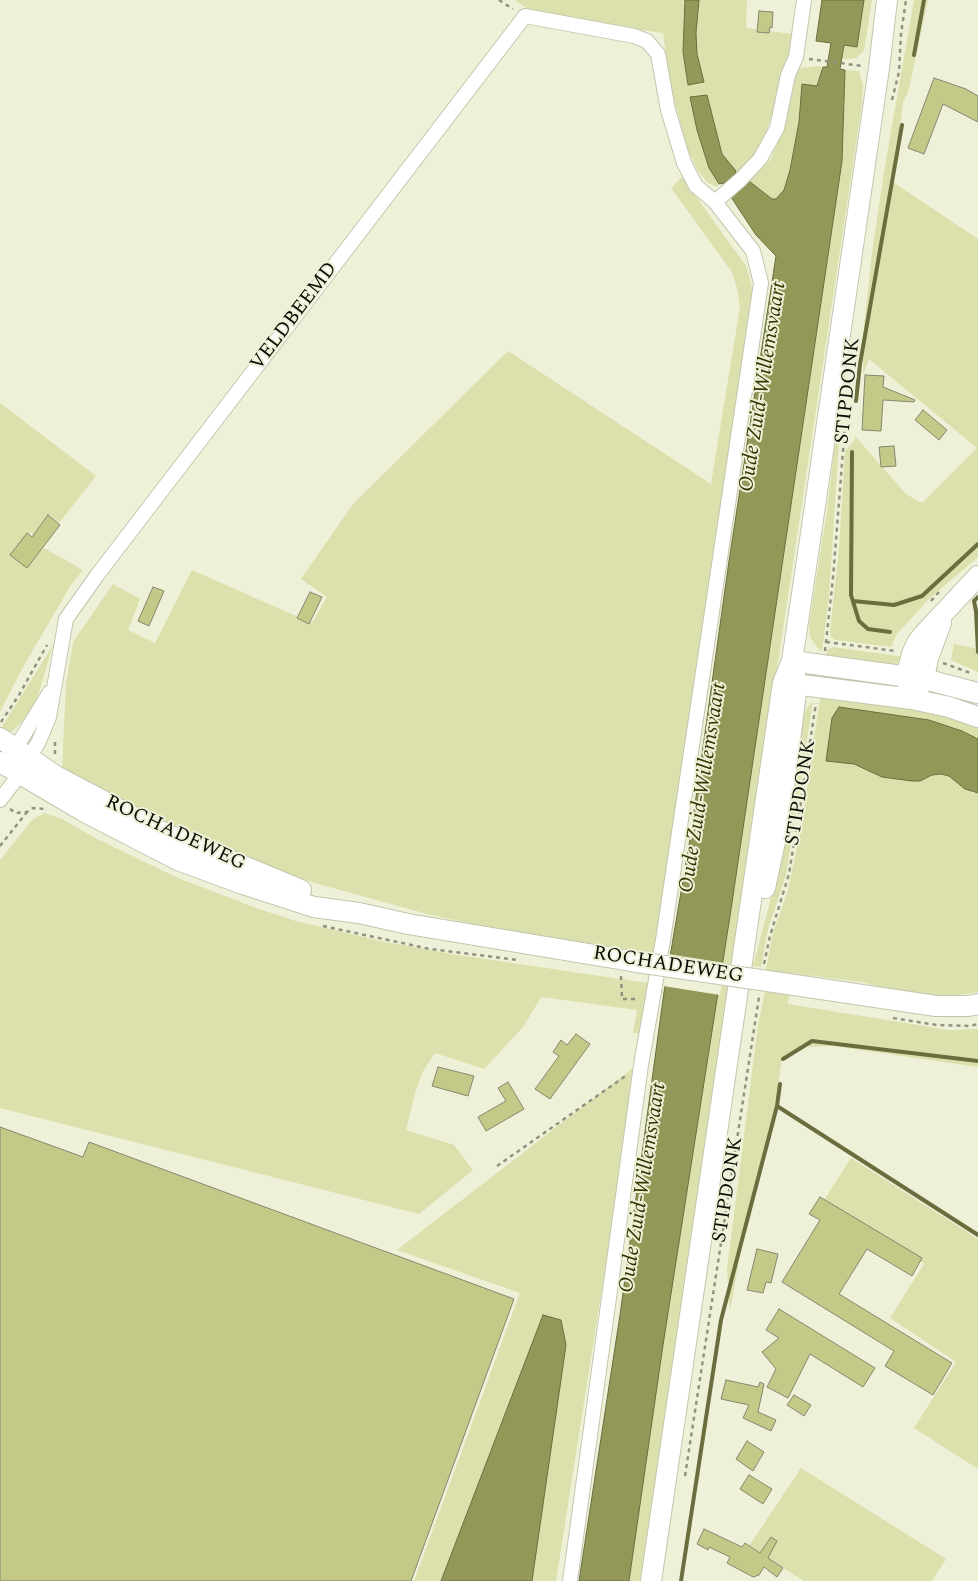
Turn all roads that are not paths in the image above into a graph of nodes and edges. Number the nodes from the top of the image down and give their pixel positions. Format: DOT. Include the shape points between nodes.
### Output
graph roads {
  1 [pos="804,0"];
  2 [pos="887,0"];
  3 [pos="715,202"];
  4 [pos="978,576"];
  5 [pos="792,661"];
  6 [pos="915,678"];
  7 [pos="790,684"];
  8 [pos="978,693"];
  9 [pos="912,699"];
  10 [pos="978,717"];
  11 [pos="10,760"];
  12 [pos="4,804"];
  13 [pos="978,1004"];
  14 [pos="570,1581"];
  15 [pos="651,1581"];
  1 -- 3 [label="street" via="796,57 788,75 776,128 760,159"];
  2 -- 5 [label="main road, STIPDONK"];
  3 -- 11 [label="street, VELDBEEMD" via="696,186 684,163 668,110 658,54 647,41 525,16 66,620 49,717"];
  3 -- 14 [label="street" via="753,251 761,283 653,1000 640,1065"];
  4 -- 6 [label="main road" via="917,643 912,654"];
  5 -- 6 [label="main road"];
  5 -- 7 [label="main road, STIPDONK"];
  6 -- 8 [label="main road"];
  6 -- 9 [label="main road"];
  7 -- 9 [label="main road"];
  7 -- 15 [label="main road, STIPDONK" via="748,926"];
  9 -- 10 [label="main road"];
  11 -- 12 [label="street, VELDBEEMD"];
  11 -- 13 [label="main road, ROCHADEWEG, bridge" via="82,811 178,860 314,907 637,962 936,1006"];
}
